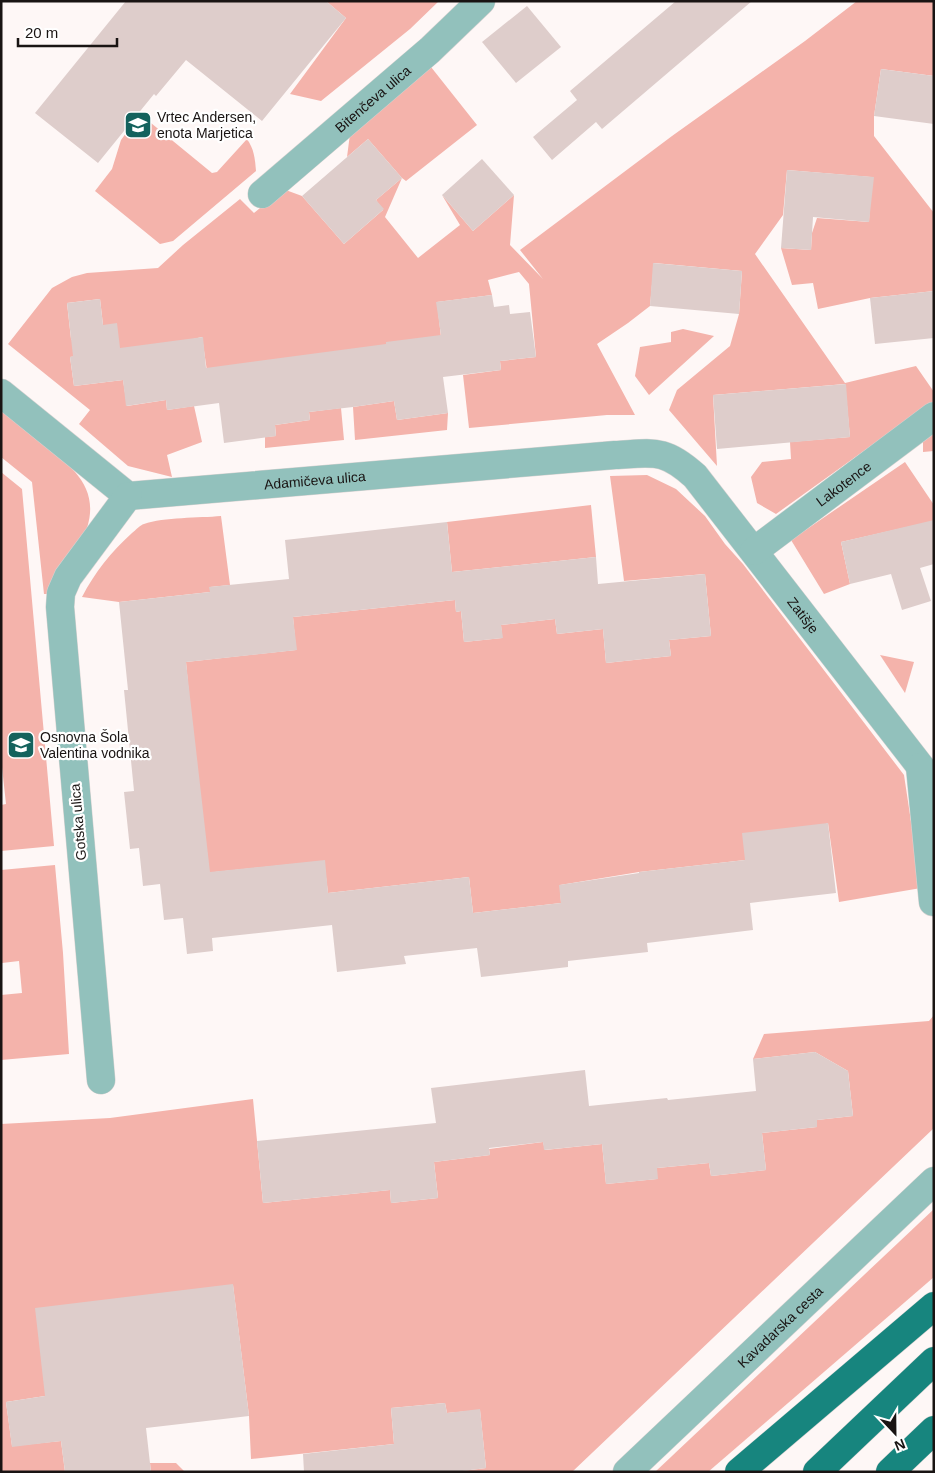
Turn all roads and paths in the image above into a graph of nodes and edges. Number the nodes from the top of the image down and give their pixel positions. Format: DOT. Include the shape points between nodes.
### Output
graph roads {
  1 [pos="481,1"];
  2 [pos="262,194"];
  3 [pos="1,393"];
  4 [pos="934,416"];
  5 [pos="664,455"];
  6 [pos="128,496"];
  7 [pos="754,551"];
  8 [pos="927,776"];
  9 [pos="933,902"];
  10 [pos="101,1080"];
  11 [pos="934,1181"];
  12 [pos="934,1306"];
  13 [pos="934,1361"];
  14 [pos="934,1430"];
  15 [pos="627,1472"];
  16 [pos="739,1472"];
  17 [pos="817,1472"];
  18 [pos="890,1472"];
  1 -- 2 [label="street, Bitenčeva ulica" via="430,50"];
  3 -- 6 [label="street"];
  4 -- 7 [label="street, Lakotence"];
  5 -- 6 [label="street, Adamičeva ulica" via="605,456"];
  5 -- 7 [label="street, Zatišje" via="681,463 695,476"];
  6 -- 10 [label="street, Gotska ulica" via="68,577 61,593 60,607"];
  7 -- 8 [label="street, Zatišje"];
  8 -- 9 [label="street"];
  11 -- 15 [label="street, Kavadarska cesta"];
  12 -- 16 [label="highway"];
  13 -- 17 [label="highway"];
  14 -- 18 [label="highway"];
}
